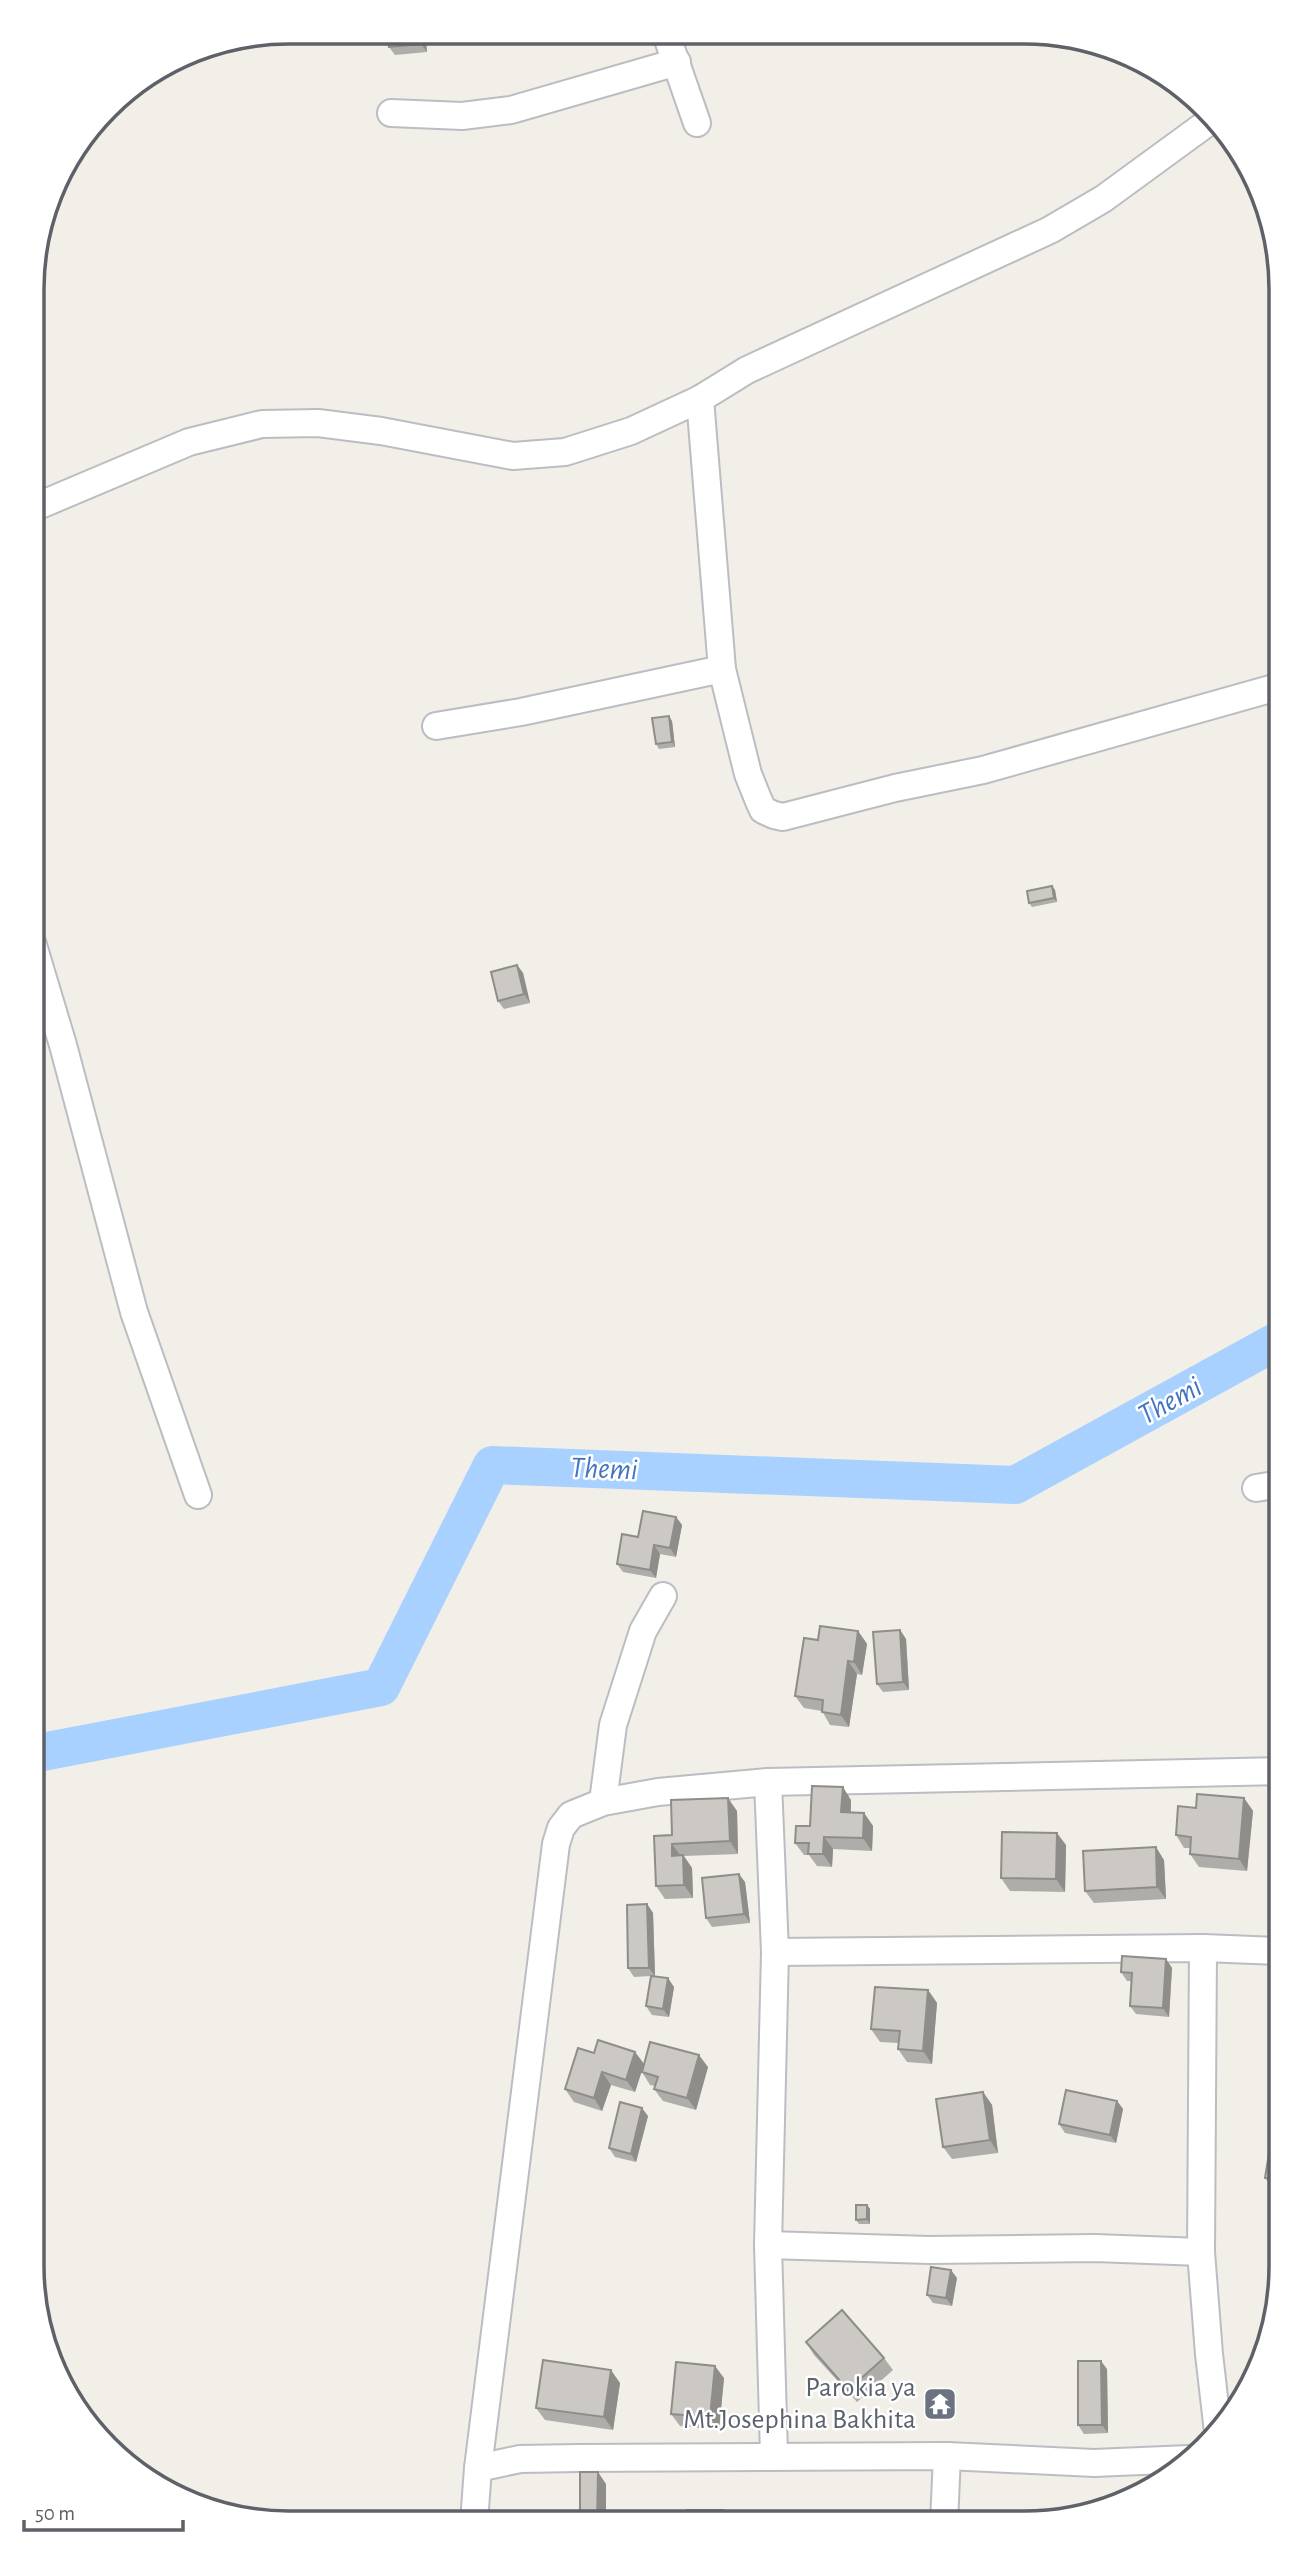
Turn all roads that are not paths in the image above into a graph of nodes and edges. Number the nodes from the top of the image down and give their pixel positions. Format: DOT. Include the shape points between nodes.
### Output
graph roads {
  1 [pos="670,44"];
  2 [pos="677,62"];
  3 [pos="391,113"];
  4 [pos="697,123"];
  5 [pos="1205,124"];
  6 [pos="701,399"];
  7 [pos="44,503"];
  8 [pos="722,669"];
  9 [pos="1269,689"];
  10 [pos="436,726"];
  11 [pos="44,994"];
  12 [pos="198,1495"];
  13 [pos="663,1595"];
  14 [pos="1269,1771"];
  15 [pos="768,1782"];
  16 [pos="603,1802"];
  17 [pos="1203,1948"];
  18 [pos="1269,1951"];
  19 [pos="775,1952"];
  20 [pos="768,2245"];
  21 [pos="1201,2252"];
  22 [pos="1216,2418"];
  23 [pos="774,2455"];
  24 [pos="947,2456"];
  25 [pos="1173,2460"];
  26 [pos="478,2468"];
  27 [pos="475,2511"];
  28 [pos="945,2511"];
  1 -- 2 [label="street"];
  2 -- 3 [label="street" via="511,110 463,116"];
  2 -- 4 [label="street"];
  5 -- 6 [label="street" via="1103,199 1050,230 747,369"];
  6 -- 7 [label="street" via="631,431 537,456 513,456 318,423 262,424 189,442"];
  6 -- 8 [label="street"];
  8 -- 9 [label="street" via="758,799 763,810 783,817 983,770"];
  8 -- 10 [label="street"];
  11 -- 12 [label="street" via="63,1045 134,1312"];
  13 -- 16 [label="street" via="643,1631 613,1724"];
  14 -- 15 [label="street"];
  15 -- 16 [label="street"];
  15 -- 19 [label="street"];
  16 -- 26 [label="street" via="571,1815 556,1844"];
  17 -- 18 [label="street"];
  17 -- 19 [label="street"];
  17 -- 21 [label="street"];
  19 -- 20 [label="street"];
  20 -- 21 [label="street"];
  20 -- 23 [label="street"];
  21 -- 22 [label="street"];
  23 -- 24 [label="street"];
  23 -- 26 [label="street" via="520,2459"];
  24 -- 25 [label="street" via="1094,2463"];
  24 -- 28 [label="street"];
  26 -- 27 [label="street"];
}
